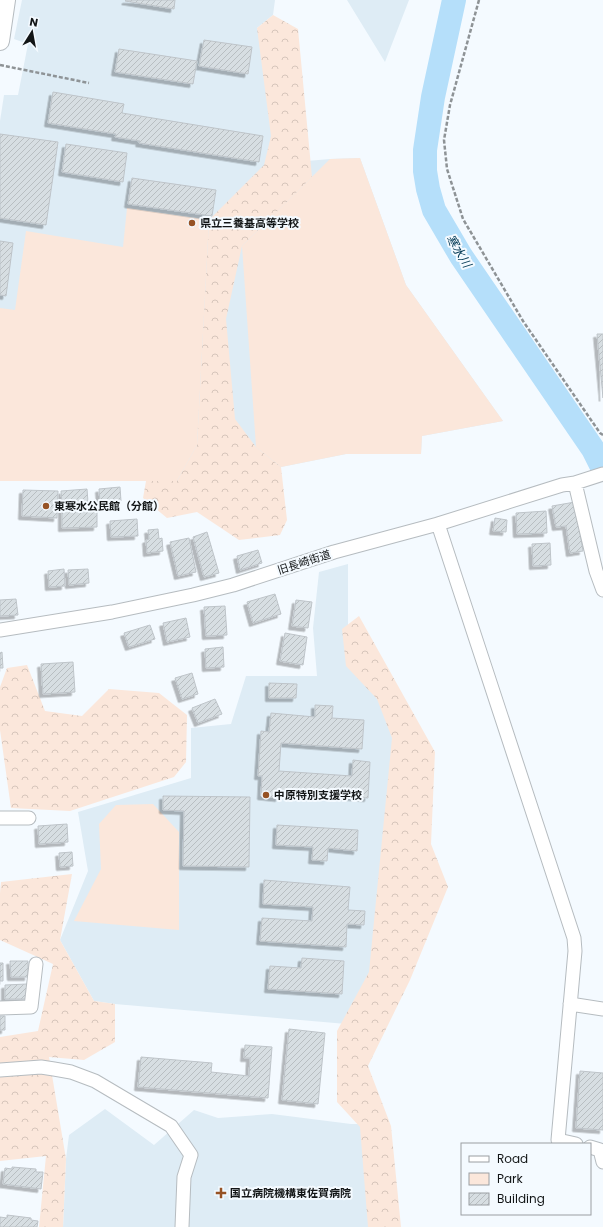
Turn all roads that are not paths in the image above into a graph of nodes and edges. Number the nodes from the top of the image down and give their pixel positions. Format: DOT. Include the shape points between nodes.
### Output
graph roads {
  1 [pos="6,0"];
  2 [pos="0,41"];
  3 [pos="603,474"];
  4 [pos="575,483"];
  5 [pos="438,524"];
  6 [pos="603,590"];
  7 [pos="0,630"];
  8 [pos="0,818"];
  9 [pos="29,818"];
  10 [pos="36,964"];
  11 [pos="570,1004"];
  12 [pos="0,1008"];
  13 [pos="603,1009"];
  14 [pos="0,1070"];
  15 [pos="572,1143"];
  16 [pos="591,1147"];
  17 [pos="603,1162"];
  18 [pos="182,1227"];
  1 -- 2 [label="main road"];
  3 -- 4 [label="street, 旧長崎街道"];
  4 -- 5 [label="street, 旧長崎街道"];
  4 -- 6 [label="street"];
  5 -- 7 [label="street, 旧長崎街道" via="334,552 233,585 193,595 112,612"];
  5 -- 11 [label="street" via="574,938"];
  8 -- 9 [label="street"];
  10 -- 12 [label="street" via="31,1007"];
  11 -- 13 [label="street"];
  11 -- 15 [label="street" via="558,1140"];
  14 -- 18 [label="street" via="41,1067 71,1072 95,1081 171,1126 191,1155 184,1177"];
  16 -- 17 [label="street" via="600,1150"];
}
